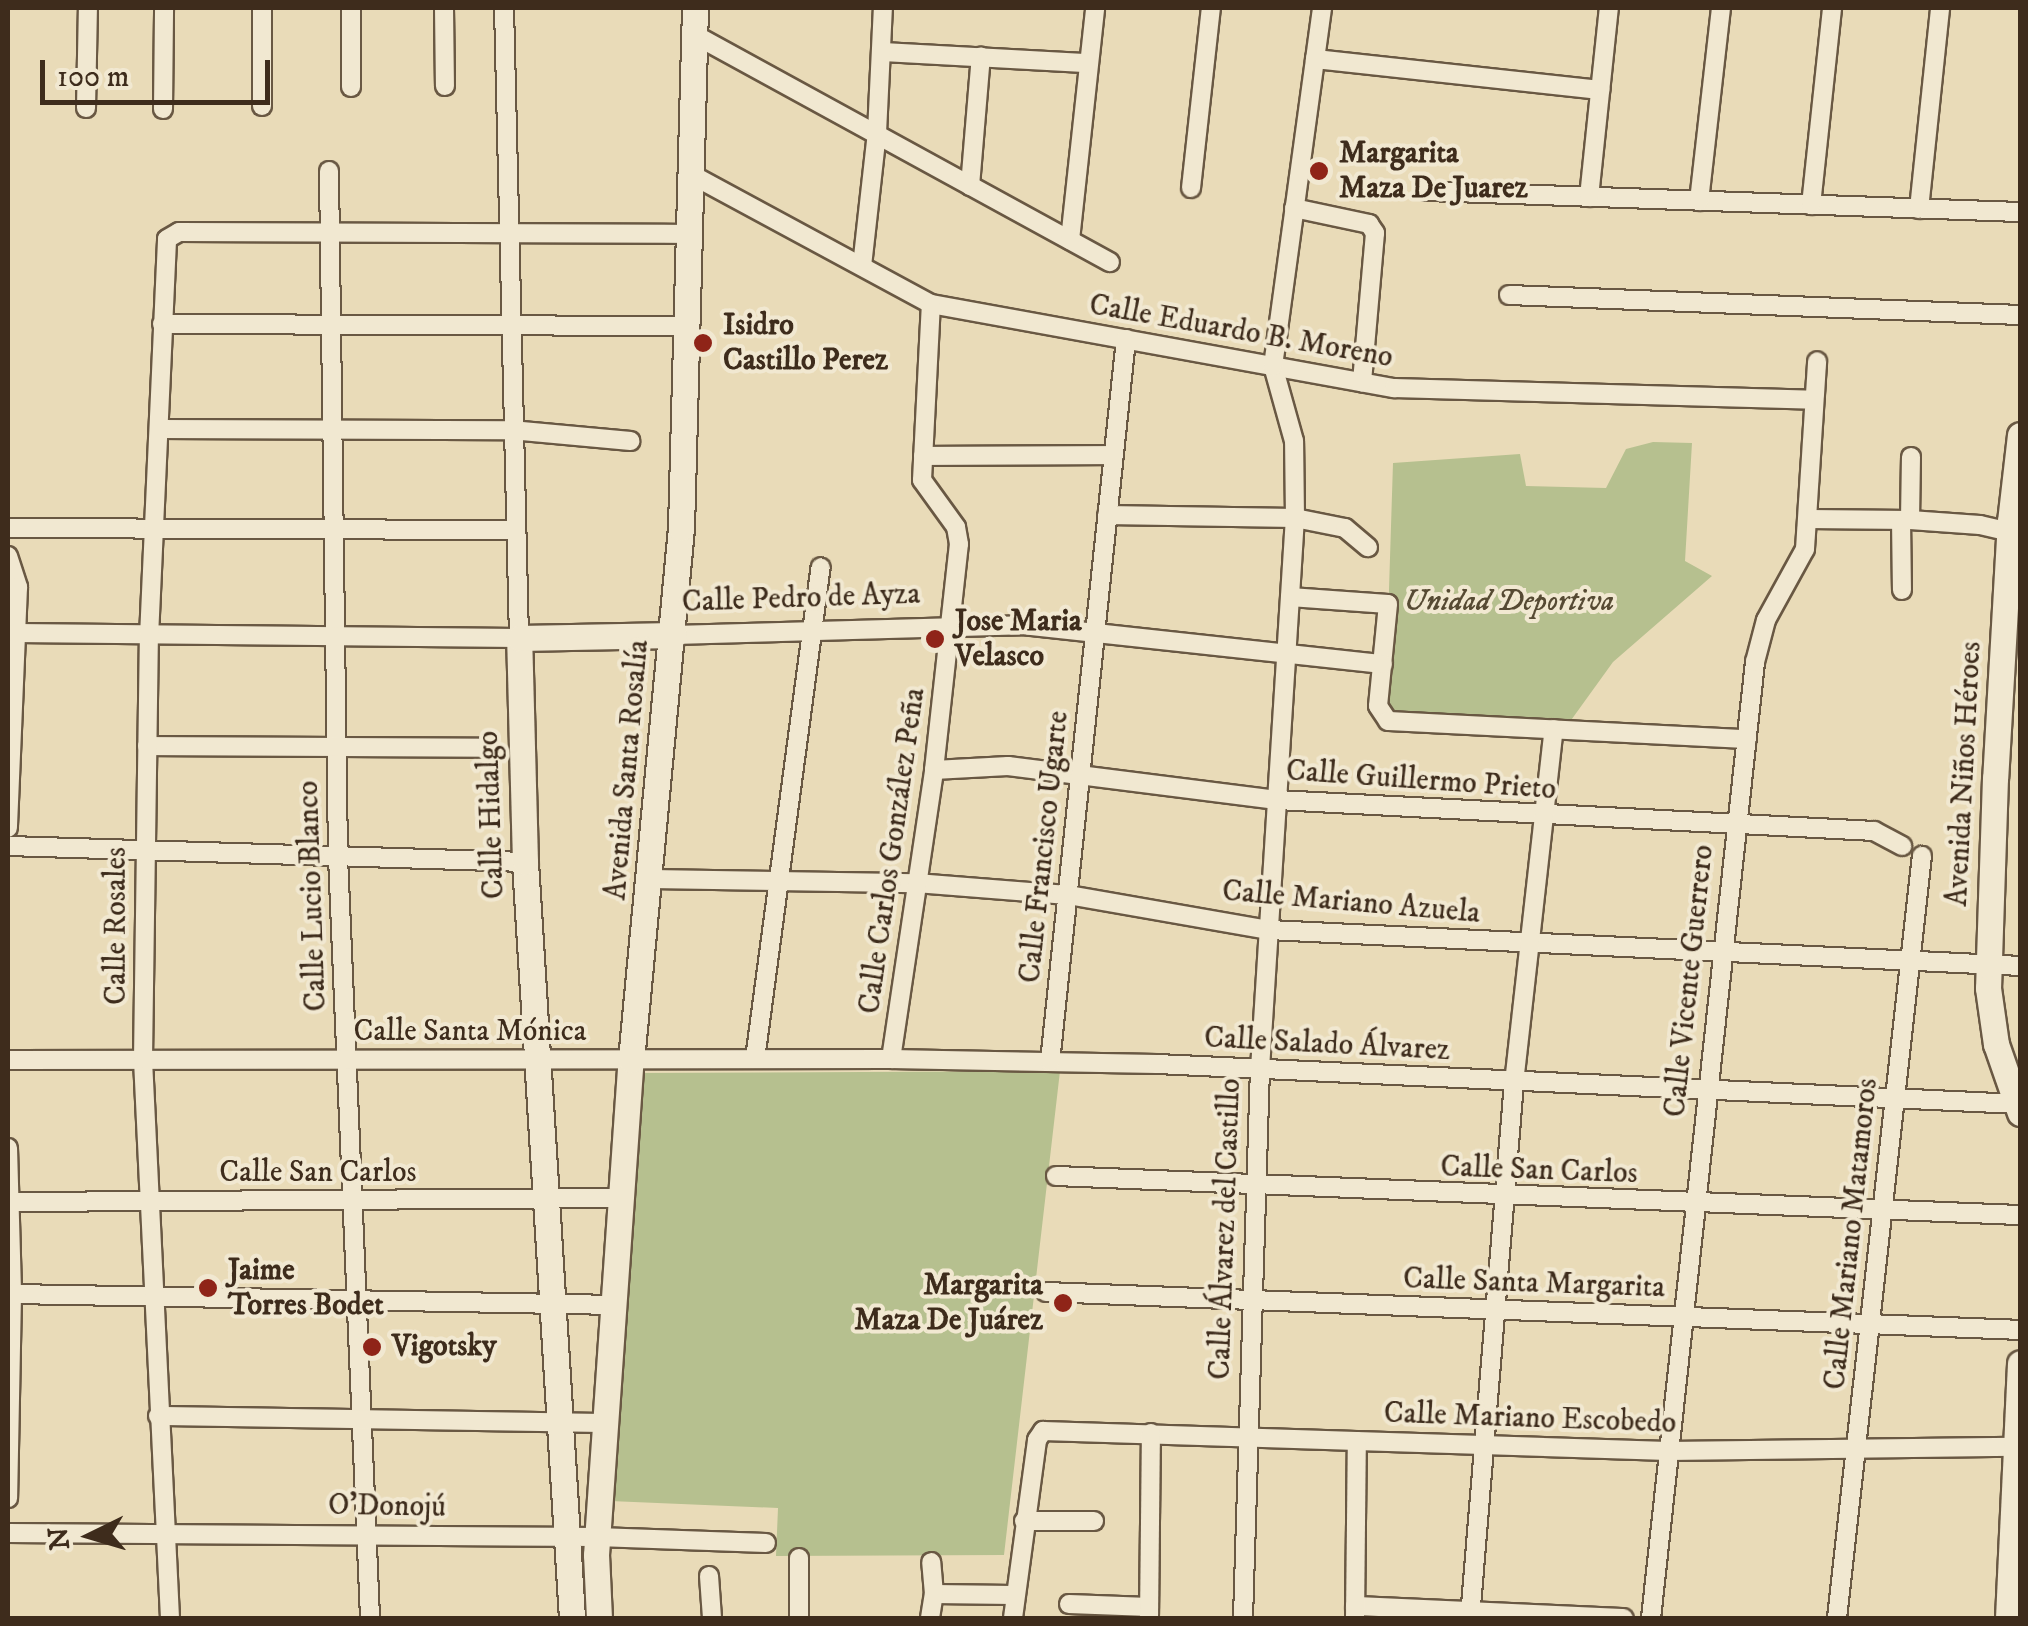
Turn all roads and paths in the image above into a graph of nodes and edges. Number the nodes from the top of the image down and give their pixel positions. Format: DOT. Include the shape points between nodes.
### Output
graph roads {
  1 [pos="88,8"];
  2 [pos="164,8"];
  3 [pos="262,8"];
  4 [pos="351,8"];
  5 [pos="444,8"];
  6 [pos="504,8"];
  7 [pos="695,8"];
  8 [pos="883,8"];
  9 [pos="1095,8"];
  10 [pos="1211,8"];
  11 [pos="1322,8"];
  12 [pos="1609,8"];
  13 [pos="1722,8"];
  14 [pos="1832,8"];
  15 [pos="1940,8"];
  16 [pos="694,35"];
  17 [pos="883,52"];
  18 [pos="981,56"];
  19 [pos="1314,59"];
  20 [pos="1089,63"];
  21 [pos="445,86"];
  22 [pos="351,87"];
  23 [pos="1600,90"];
  24 [pos="262,106"];
  25 [pos="86,108"];
  26 [pos="163,109"];
  27 [pos="876,133"];
  28 [pos="329,171"];
  29 [pos="694,176"];
  30 [pos="970,186"];
  31 [pos="1191,188"];
  32 [pos="1426,191"];
  33 [pos="1589,197"];
  34 [pos="1699,201"];
  35 [pos="1811,205"];
  36 [pos="1294,208"];
  37 [pos="1919,209"];
  38 [pos="2020,212"];
  39 [pos="691,234"];
  40 [pos="330,235"];
  41 [pos="508,235"];
  42 [pos="1070,240"];
  43 [pos="1110,262"];
  44 [pos="862,266"];
  45 [pos="1509,295"];
  46 [pos="931,304"];
  47 [pos="2020,316"];
  48 [pos="162,324"];
  49 [pos="331,326"];
  50 [pos="508,326"];
  51 [pos="687,326"];
  52 [pos="1126,339"];
  53 [pos="1817,361"];
  54 [pos="1273,366"];
  55 [pos="1362,382"];
  56 [pos="1814,400"];
  57 [pos="332,426"];
  58 [pos="159,428"];
  59 [pos="511,430"];
  60 [pos="2020,435"];
  61 [pos="630,441"];
  62 [pos="1114,455"];
  63 [pos="923,456"];
  64 [pos="1911,457"];
  65 [pos="1107,515"];
  66 [pos="1296,518"];
  67 [pos="1808,518"];
  68 [pos="1906,520"];
  69 [pos="2015,526"];
  70 [pos="8,528"];
  71 [pos="334,529"];
  72 [pos="154,530"];
  73 [pos="514,530"];
  74 [pos="1368,546"];
  75 [pos="8,556"];
  76 [pos="821,567"];
  77 [pos="1902,590"];
  78 [pos="1290,597"];
  79 [pos="951,627"];
  80 [pos="812,631"];
  81 [pos="16,633"];
  82 [pos="1094,633"];
  83 [pos="674,635"];
  84 [pos="149,637"];
  85 [pos="335,638"];
  86 [pos="519,638"];
  87 [pos="1286,656"];
  88 [pos="1383,664"];
  89 [pos="1554,730"];
  90 [pos="1747,739"];
  91 [pos="146,746"];
  92 [pos="336,748"];
  93 [pos="483,748"];
  94 [pos="934,770"];
  95 [pos="1081,776"];
  96 [pos="1277,800"];
  97 [pos="1545,817"];
  98 [pos="1735,826"];
  99 [pos="8,828"];
  100 [pos="8,846"];
  101 [pos="1902,846"];
  102 [pos="144,852"];
  103 [pos="1922,856"];
  104 [pos="338,857"];
  105 [pos="525,862"];
  106 [pos="651,879"];
  107 [pos="778,882"];
  108 [pos="916,884"];
  109 [pos="1068,895"];
  110 [pos="1269,930"];
  111 [pos="1530,944"];
  112 [pos="1720,954"];
  113 [pos="1911,962"];
  114 [pos="1989,965"];
  115 [pos="2020,966"];
  116 [pos="144,1059"];
  117 [pos="346,1059"];
  118 [pos="756,1059"];
  119 [pos="891,1059"];
  120 [pos="8,1060"];
  121 [pos="538,1060"];
  122 [pos="631,1060"];
  123 [pos="1050,1062"];
  124 [pos="1260,1070"];
  125 [pos="1514,1083"];
  126 [pos="1706,1091"];
  127 [pos="1896,1099"];
  128 [pos="2020,1108"];
  129 [pos="8,1148"];
  130 [pos="1056,1176"];
  131 [pos="1254,1186"];
  132 [pos="9,1194"];
  133 [pos="624,1198"];
  134 [pos="1506,1198"];
  135 [pos="547,1199"];
  136 [pos="352,1200"];
  137 [pos="151,1202"];
  138 [pos="1693,1205"];
  139 [pos="1883,1211"];
  140 [pos="2020,1215"];
  141 [pos="10,1274"];
  142 [pos="1046,1292"];
  143 [pos="12,1294"];
  144 [pos="156,1295"];
  145 [pos="357,1299"];
  146 [pos="1250,1299"];
  147 [pos="554,1304"];
  148 [pos="616,1305"];
  149 [pos="1497,1313"];
  150 [pos="1682,1316"];
  151 [pos="1870,1324"];
  152 [pos="2020,1330"];
  153 [pos="2020,1363"];
  154 [pos="158,1416"];
  155 [pos="362,1420"];
  156 [pos="561,1422"];
  157 [pos="608,1423"];
  158 [pos="1151,1432"];
  159 [pos="1246,1436"];
  160 [pos="1357,1441"];
  161 [pos="1486,1446"];
  162 [pos="2016,1447"];
  163 [pos="1856,1449"];
  164 [pos="1668,1451"];
  165 [pos="8,1487"];
  166 [pos="8,1498"];
  167 [pos="1024,1521"];
  168 [pos="1094,1521"];
  169 [pos="166,1532"];
  170 [pos="8,1533"];
  171 [pos="366,1534"];
  172 [pos="568,1537"];
  173 [pos="598,1537"];
  174 [pos="766,1543"];
  175 [pos="799,1558"];
  176 [pos="931,1562"];
  177 [pos="709,1576"];
  178 [pos="934,1594"];
  179 [pos="1013,1595"];
  180 [pos="1069,1604"];
  181 [pos="1355,1612"];
  182 [pos="1149,1613"];
  183 [pos="1470,1616"];
  184 [pos="170,1618"];
  185 [pos="370,1618"];
  186 [pos="572,1618"];
  187 [pos="599,1618"];
  188 [pos="712,1618"];
  189 [pos="799,1618"];
  190 [pos="930,1618"];
  191 [pos="1013,1618"];
  192 [pos="1243,1618"];
  193 [pos="1624,1618"];
  194 [pos="1651,1618"];
  195 [pos="1836,1618"];
  196 [pos="2008,1618"];
  1 -- 25 [label="street"];
  2 -- 26 [label="street"];
  3 -- 24 [label="street"];
  4 -- 22 [label="street"];
  5 -- 21 [label="street"];
  6 -- 41 [label="street, Calle Hidalgo"];
  7 -- 16 [label="street, Avenida Santa Rosalía"];
  8 -- 17 [label="street"];
  9 -- 20 [label="street"];
  10 -- 31 [label="street"];
  11 -- 19 [label="street"];
  12 -- 23 [label="street"];
  13 -- 34 [label="street"];
  14 -- 35 [label="street"];
  15 -- 37 [label="street"];
  16 -- 27 [label="street"];
  16 -- 29 [label="street, Avenida Santa Rosalía"];
  17 -- 18 [label="street"];
  17 -- 27 [label="street"];
  18 -- 20 [label="street"];
  18 -- 30 [label="street"];
  19 -- 23 [label="street"];
  19 -- 36 [label="street"];
  20 -- 42 [label="street"];
  23 -- 33 [label="street"];
  27 -- 30 [label="street"];
  27 -- 44 [label="street"];
  28 -- 40 [label="street, Calle Lucio Blanco"];
  29 -- 39 [label="street, Avenida Santa Rosalía"];
  29 -- 44 [label="street, Calle Eduardo B. Moreno"];
  30 -- 42 [label="street"];
  32 -- 33 [label="street"];
  33 -- 34 [label="street"];
  34 -- 35 [label="street"];
  35 -- 37 [label="street"];
  36 -- 54 [label="street"];
  36 -- 55 [label="street" via="1373,228"];
  37 -- 38 [label="street"];
  39 -- 41 [label="street"];
  39 -- 51 [label="street, Avenida Santa Rosalía"];
  40 -- 41 [label="street"];
  40 -- 48 [label="street, Calle Rosales" via="169,235"];
  40 -- 49 [label="street, Calle Lucio Blanco"];
  41 -- 50 [label="street, Calle Hidalgo"];
  42 -- 43 [label="street"];
  44 -- 46 [label="street, Calle Eduardo B. Moreno"];
  45 -- 47 [label="street"];
  46 -- 52 [label="street, Calle Eduardo B. Moreno"];
  46 -- 63 [label="street, Calle Carlos González Peña"];
  48 -- 49 [label="street"];
  48 -- 58 [label="street, Calle Rosales"];
  49 -- 50 [label="street"];
  49 -- 57 [label="street, Calle Lucio Blanco"];
  50 -- 51 [label="street"];
  50 -- 59 [label="street, Calle Hidalgo"];
  51 -- 83 [label="street, Avenida Santa Rosalía"];
  52 -- 54 [label="street, Calle Eduardo B. Moreno"];
  52 -- 62 [label="street, Calle Francisco Ugarte"];
  53 -- 56 [label="street, Calle Vicente Guerrero"];
  54 -- 55 [label="street, Calle Eduardo B. Moreno"];
  54 -- 66 [label="street, Calle Álvarez del Castillo" via="1294,441"];
  55 -- 56 [label="street, Calle Eduardo B. Moreno"];
  56 -- 67 [label="street, Calle Vicente Guerrero"];
  57 -- 58 [label="street"];
  57 -- 59 [label="street"];
  57 -- 71 [label="street, Calle Lucio Blanco"];
  58 -- 72 [label="street, Calle Rosales"];
  59 -- 61 [label="street"];
  59 -- 73 [label="street, Calle Hidalgo"];
  60 -- 69 [label="street, Avenida Niños Héroes"];
  62 -- 63 [label="street"];
  62 -- 65 [label="street, Calle Francisco Ugarte"];
  63 -- 79 [label="street, Calle Carlos González Peña" via="922,480 959,535"];
  64 -- 68 [label="street"];
  65 -- 66 [label="street"];
  65 -- 82 [label="street, Calle Francisco Ugarte"];
  66 -- 74 [label="street" via="1346,528"];
  66 -- 78 [label="street, Calle Álvarez del Castillo"];
  67 -- 68 [label="street"];
  67 -- 90 [label="street, Calle Vicente Guerrero" via="1802,560 1760,634"];
  68 -- 69 [label="street"];
  68 -- 77 [label="street"];
  69 -- 114 [label="street, Avenida Niños Héroes"];
  70 -- 72 [label="street"];
  71 -- 72 [label="street"];
  71 -- 73 [label="street"];
  71 -- 85 [label="street, Calle Lucio Blanco"];
  72 -- 84 [label="street, Calle Rosales"];
  73 -- 86 [label="street, Calle Hidalgo"];
  75 -- 81 [label="street" via="18,588"];
  76 -- 80 [label="street"];
  78 -- 87 [label="street, Calle Álvarez del Castillo"];
  78 -- 88 [label="street" via="1388,604"];
  79 -- 80 [label="street, Calle Pedro de Ayza"];
  79 -- 82 [label="street, Calle Pedro de Ayza"];
  79 -- 94 [label="street, Calle Carlos González Peña"];
  80 -- 83 [label="street, Calle Pedro de Ayza"];
  80 -- 107 [label="street"];
  81 -- 84 [label="street"];
  81 -- 99 [label="street"];
  82 -- 87 [label="street, Calle Pedro de Ayza"];
  82 -- 95 [label="street, Calle Francisco Ugarte"];
  83 -- 86 [label="street, Calle Pedro de Ayza"];
  83 -- 106 [label="street, Avenida Santa Rosalía"];
  84 -- 85 [label="street"];
  84 -- 91 [label="street, Calle Rosales"];
  85 -- 86 [label="street"];
  85 -- 92 [label="street, Calle Lucio Blanco"];
  86 -- 105 [label="street, Calle Hidalgo"];
  87 -- 88 [label="street, Calle Pedro de Ayza"];
  87 -- 96 [label="street, Calle Álvarez del Castillo"];
  88 -- 89 [label="street" via="1382,718"];
  89 -- 90 [label="street"];
  89 -- 97 [label="street"];
  90 -- 98 [label="street, Calle Vicente Guerrero"];
  91 -- 92 [label="street"];
  91 -- 102 [label="street, Calle Rosales"];
  92 -- 93 [label="street"];
  92 -- 104 [label="street, Calle Lucio Blanco"];
  94 -- 95 [label="street, Calle Guillermo Prieto" via="1008,766"];
  94 -- 108 [label="street, Calle Carlos González Peña"];
  95 -- 96 [label="street, Calle Guillermo Prieto"];
  95 -- 109 [label="street, Calle Francisco Ugarte"];
  96 -- 97 [label="street, Calle Guillermo Prieto"];
  96 -- 110 [label="street, Calle Álvarez del Castillo"];
  97 -- 98 [label="street, Calle Guillermo Prieto"];
  97 -- 111 [label="street"];
  98 -- 101 [label="street, Calle Guillermo Prieto" via="1874,831"];
  98 -- 112 [label="street, Calle Vicente Guerrero"];
  100 -- 102 [label="street"];
  102 -- 104 [label="street"];
  102 -- 116 [label="street, Calle Rosales"];
  103 -- 113 [label="street, Calle Mariano Matamoros"];
  104 -- 105 [label="street"];
  104 -- 117 [label="street, Calle Lucio Blanco"];
  105 -- 121 [label="street, Calle Hidalgo"];
  106 -- 107 [label="street, Calle Mariano Azuela"];
  106 -- 122 [label="street, Avenida Santa Rosalía"];
  107 -- 108 [label="street, Calle Mariano Azuela"];
  107 -- 118 [label="street"];
  108 -- 109 [label="street, Calle Mariano Azuela"];
  108 -- 119 [label="street, Calle Carlos González Peña"];
  109 -- 110 [label="street, Calle Mariano Azuela"];
  109 -- 123 [label="street, Calle Francisco Ugarte"];
  110 -- 111 [label="street, Calle Mariano Azuela"];
  110 -- 124 [label="street, Calle Álvarez del Castillo"];
  111 -- 112 [label="street, Calle Mariano Azuela"];
  111 -- 125 [label="street"];
  112 -- 113 [label="street, Calle Mariano Azuela"];
  112 -- 126 [label="street, Calle Vicente Guerrero"];
  113 -- 114 [label="street, Calle Mariano Azuela"];
  113 -- 127 [label="street, Calle Mariano Matamoros"];
  114 -- 115 [label="street, Calle Mariano Azuela"];
  114 -- 128 [label="street, Avenida Niños Héroes" via="1990,1017"];
  116 -- 117 [label="street, Calle Santa Mónica"];
  116 -- 120 [label="street, Calle Santa Mónica"];
  116 -- 137 [label="street, Calle Rosales"];
  117 -- 121 [label="street, Calle Santa Mónica"];
  117 -- 136 [label="street, Calle Lucio Blanco"];
  118 -- 119 [label="street, Calle Salado Álvarez"];
  118 -- 122 [label="street, Calle Salado Álvarez"];
  119 -- 123 [label="street, Calle Salado Álvarez"];
  121 -- 122 [label="street, Calle Santa Mónica"];
  121 -- 135 [label="street, Calle Hidalgo"];
  122 -- 133 [label="street, Avenida Santa Rosalía"];
  123 -- 124 [label="street, Calle Salado Álvarez"];
  124 -- 125 [label="street, Calle Salado Álvarez"];
  124 -- 131 [label="street, Calle Álvarez del Castillo"];
  125 -- 126 [label="street, Calle Salado Álvarez"];
  125 -- 134 [label="street"];
  126 -- 127 [label="street, Calle Salado Álvarez"];
  126 -- 138 [label="street, Calle Vicente Guerrero"];
  127 -- 128 [label="street, Calle Salado Álvarez"];
  127 -- 139 [label="street, Calle Mariano Matamoros"];
  129 -- 132 [label="street"];
  130 -- 131 [label="street, Calle San Carlos"];
  131 -- 134 [label="street, Calle San Carlos"];
  131 -- 146 [label="street, Calle Álvarez del Castillo"];
  132 -- 137 [label="street, Calle San Carlos"];
  132 -- 141 [label="street"];
  133 -- 135 [label="street, Calle San Carlos"];
  133 -- 148 [label="street, Avenida Santa Rosalía"];
  134 -- 138 [label="street, Calle San Carlos"];
  134 -- 149 [label="street"];
  135 -- 136 [label="street, Calle San Carlos"];
  135 -- 147 [label="street, Calle Hidalgo"];
  136 -- 137 [label="street, Calle San Carlos"];
  136 -- 145 [label="street, Calle Lucio Blanco"];
  137 -- 144 [label="street, Calle Rosales"];
  138 -- 139 [label="street, Calle San Carlos"];
  138 -- 150 [label="street, Calle Vicente Guerrero"];
  139 -- 140 [label="street, Calle San Carlos"];
  139 -- 151 [label="street, Calle Mariano Matamoros"];
  141 -- 143 [label="street"];
  142 -- 146 [label="street, Calle Santa Margarita"];
  143 -- 144 [label="street"];
  143 -- 165 [label="street"];
  144 -- 145 [label="street"];
  144 -- 154 [label="street, Calle Rosales"];
  145 -- 147 [label="street"];
  145 -- 155 [label="street, Calle Lucio Blanco"];
  146 -- 149 [label="street, Calle Santa Margarita"];
  146 -- 159 [label="street, Calle Álvarez del Castillo"];
  147 -- 148 [label="street"];
  147 -- 156 [label="street, Calle Hidalgo"];
  148 -- 157 [label="street, Avenida Santa Rosalía"];
  149 -- 150 [label="street, Calle Santa Margarita"];
  149 -- 161 [label="street"];
  150 -- 151 [label="street, Calle Santa Margarita"];
  150 -- 164 [label="street, Calle Vicente Guerrero"];
  151 -- 152 [label="street, Calle Santa Margarita"];
  151 -- 163 [label="street, Calle Mariano Matamoros"];
  153 -- 162 [label="street"];
  154 -- 155 [label="street"];
  154 -- 169 [label="street, Calle Rosales"];
  155 -- 156 [label="street"];
  155 -- 171 [label="street, Calle Lucio Blanco"];
  156 -- 157 [label="street"];
  156 -- 172 [label="street, Calle Hidalgo"];
  157 -- 173 [label="street, Avenida Santa Rosalía"];
  158 -- 159 [label="street, Calle Mariano Escobedo"];
  158 -- 167 [label="street, Calle Mariano Escobedo" via="1043,1430"];
  158 -- 182 [label="street"];
  159 -- 160 [label="street, Calle Mariano Escobedo"];
  159 -- 192 [label="street, Calle Álvarez del Castillo"];
  160 -- 161 [label="street, Calle Mariano Escobedo"];
  160 -- 181 [label="street"];
  161 -- 164 [label="street, Calle Mariano Escobedo"];
  161 -- 183 [label="street"];
  162 -- 163 [label="street, Calle Mariano Escobedo"];
  162 -- 196 [label="street"];
  163 -- 164 [label="street, Calle Mariano Escobedo"];
  163 -- 195 [label="street, Calle Mariano Matamoros"];
  164 -- 194 [label="street, Calle Vicente Guerrero"];
  165 -- 166 [label="street"];
  167 -- 168 [label="street"];
  167 -- 179 [label="street"];
  169 -- 170 [label="street, O'Donojú"];
  169 -- 171 [label="street, O'Donojú"];
  169 -- 184 [label="street, Calle Rosales"];
  171 -- 172 [label="street, O'Donojú"];
  171 -- 185 [label="street, Calle Lucio Blanco"];
  172 -- 173 [label="street, O'Donojú"];
  172 -- 186 [label="street, Calle Hidalgo"];
  173 -- 174 [label="street, O'Donojú"];
  173 -- 187 [label="street"];
  175 -- 189 [label="street"];
  176 -- 178 [label="street"];
  177 -- 188 [label="street"];
  178 -- 179 [label="street"];
  178 -- 190 [label="street"];
  179 -- 191 [label="street"];
  180 -- 182 [label="street"];
  181 -- 183 [label="street"];
  183 -- 193 [label="street"];
}
